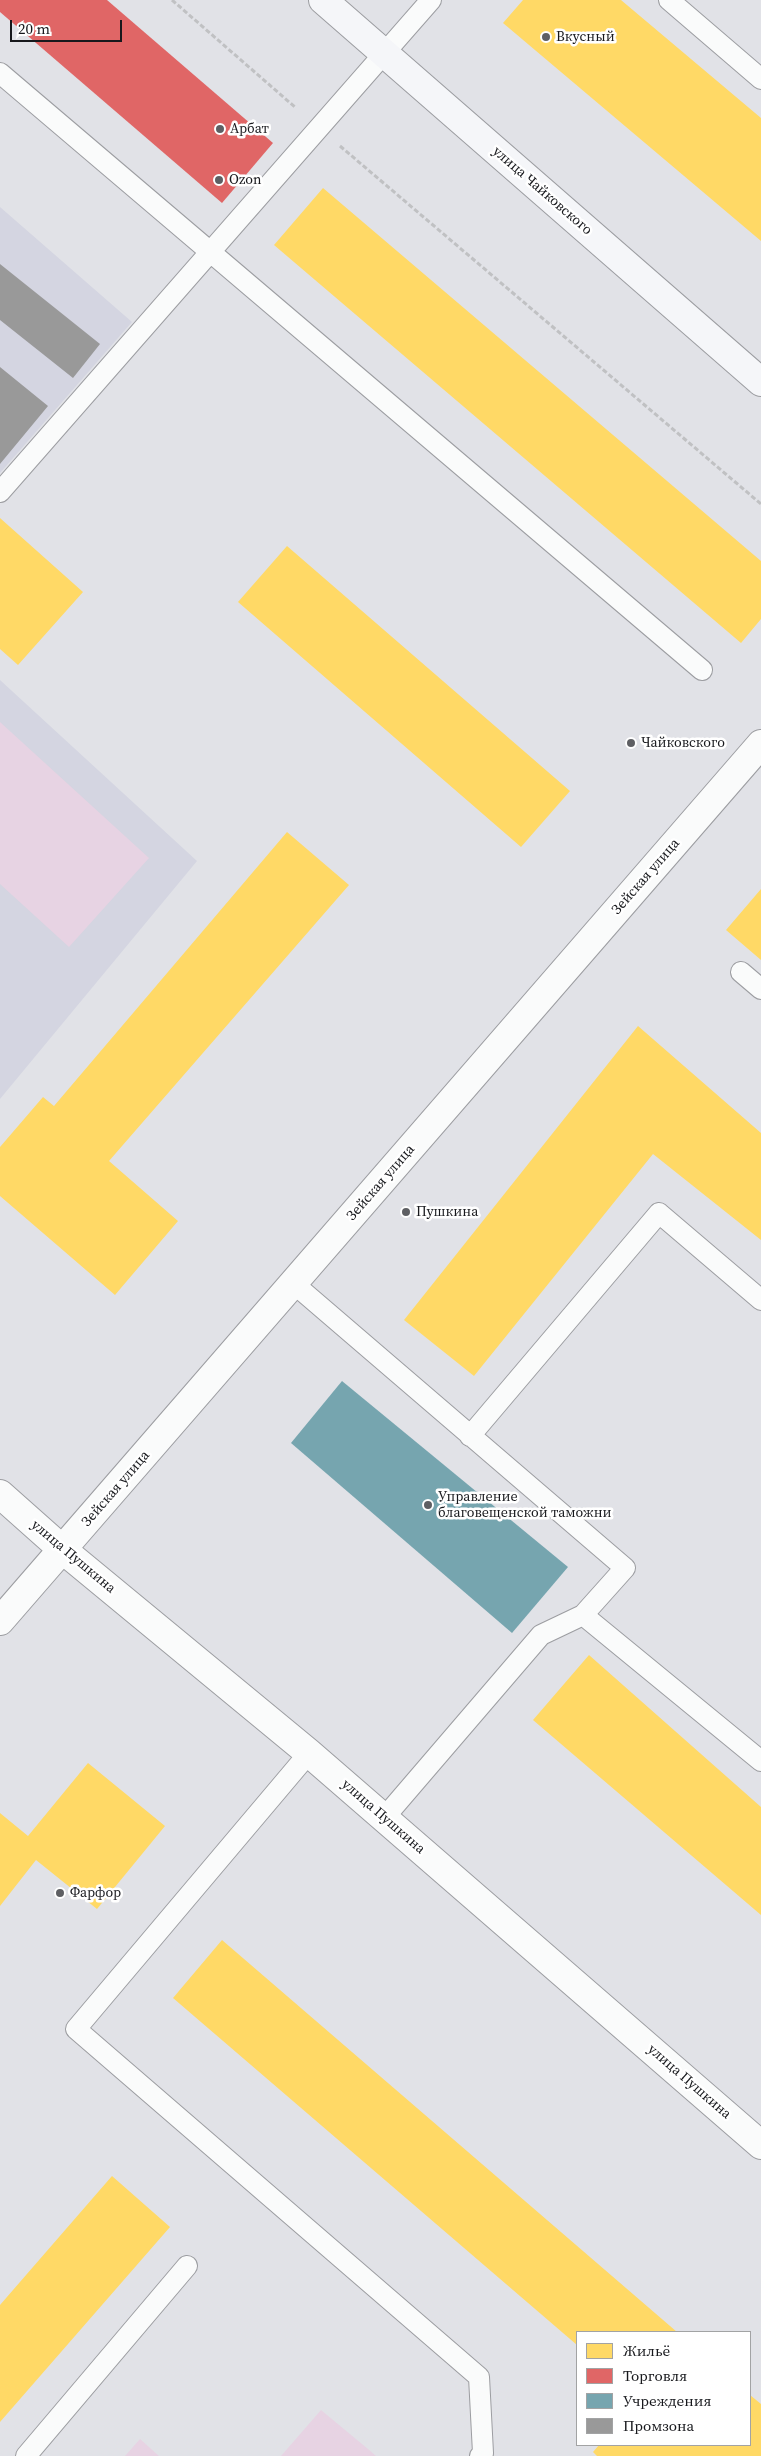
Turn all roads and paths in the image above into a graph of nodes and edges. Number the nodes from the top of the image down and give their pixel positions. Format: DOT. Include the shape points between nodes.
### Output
graph roads {
  1 [pos="172,0"];
  2 [pos="323,0"];
  3 [pos="432,0"];
  4 [pos="669,0"];
  5 [pos="385,54"];
  6 [pos="0,73"];
  7 [pos="761,79"];
  8 [pos="319,128"];
  9 [pos="211,252"];
  10 [pos="761,382"];
  11 [pos="0,492"];
  12 [pos="761,504"];
  13 [pos="702,670"];
  14 [pos="761,744"];
  15 [pos="741,972"];
  16 [pos="761,989"];
  17 [pos="294,1283"];
  18 [pos="761,1300"];
  19 [pos="470,1436"];
  20 [pos="0,1494"];
  21 [pos="63,1550"];
  22 [pos="583,1615"];
  23 [pos="0,1621"];
  24 [pos="309,1753"];
  25 [pos="761,1760"];
  26 [pos="384,1818"];
  27 [pos="761,2145"];
  28 [pos="188,2266"];
  29 [pos="26,2456"];
  30 [pos="480,2456"];
  1 -- 8 [label="path"];
  2 -- 5 [label="main road, улица Чайковского"];
  3 -- 5 [label="lane"];
  4 -- 7 [label="lane"];
  5 -- 8 [label="lane"];
  5 -- 10 [label="main road, улица Чайковского"];
  6 -- 9 [label="lane"];
  8 -- 9 [label="lane"];
  8 -- 12 [label="path"];
  9 -- 11 [label="lane"];
  9 -- 13 [label="lane"];
  14 -- 17 [label="street, Зейская улица"];
  15 -- 16 [label="lane"];
  17 -- 19 [label="lane"];
  17 -- 21 [label="street, Зейская улица"];
  18 -- 19 [label="lane" via="658,1213"];
  19 -- 22 [label="lane" via="625,1568"];
  20 -- 21 [label="street, улица Пушкина"];
  21 -- 23 [label="street, Зейская улица"];
  21 -- 24 [label="street, улица Пушкина"];
  22 -- 25 [label="lane"];
  22 -- 26 [label="lane" via="541,1635"];
  24 -- 26 [label="street, улица Пушкина"];
  24 -- 30 [label="lane" via="76,2030 479,2377 483,2452"];
  26 -- 27 [label="street, улица Пушкина"];
  28 -- 29 [label="lane"];
}
